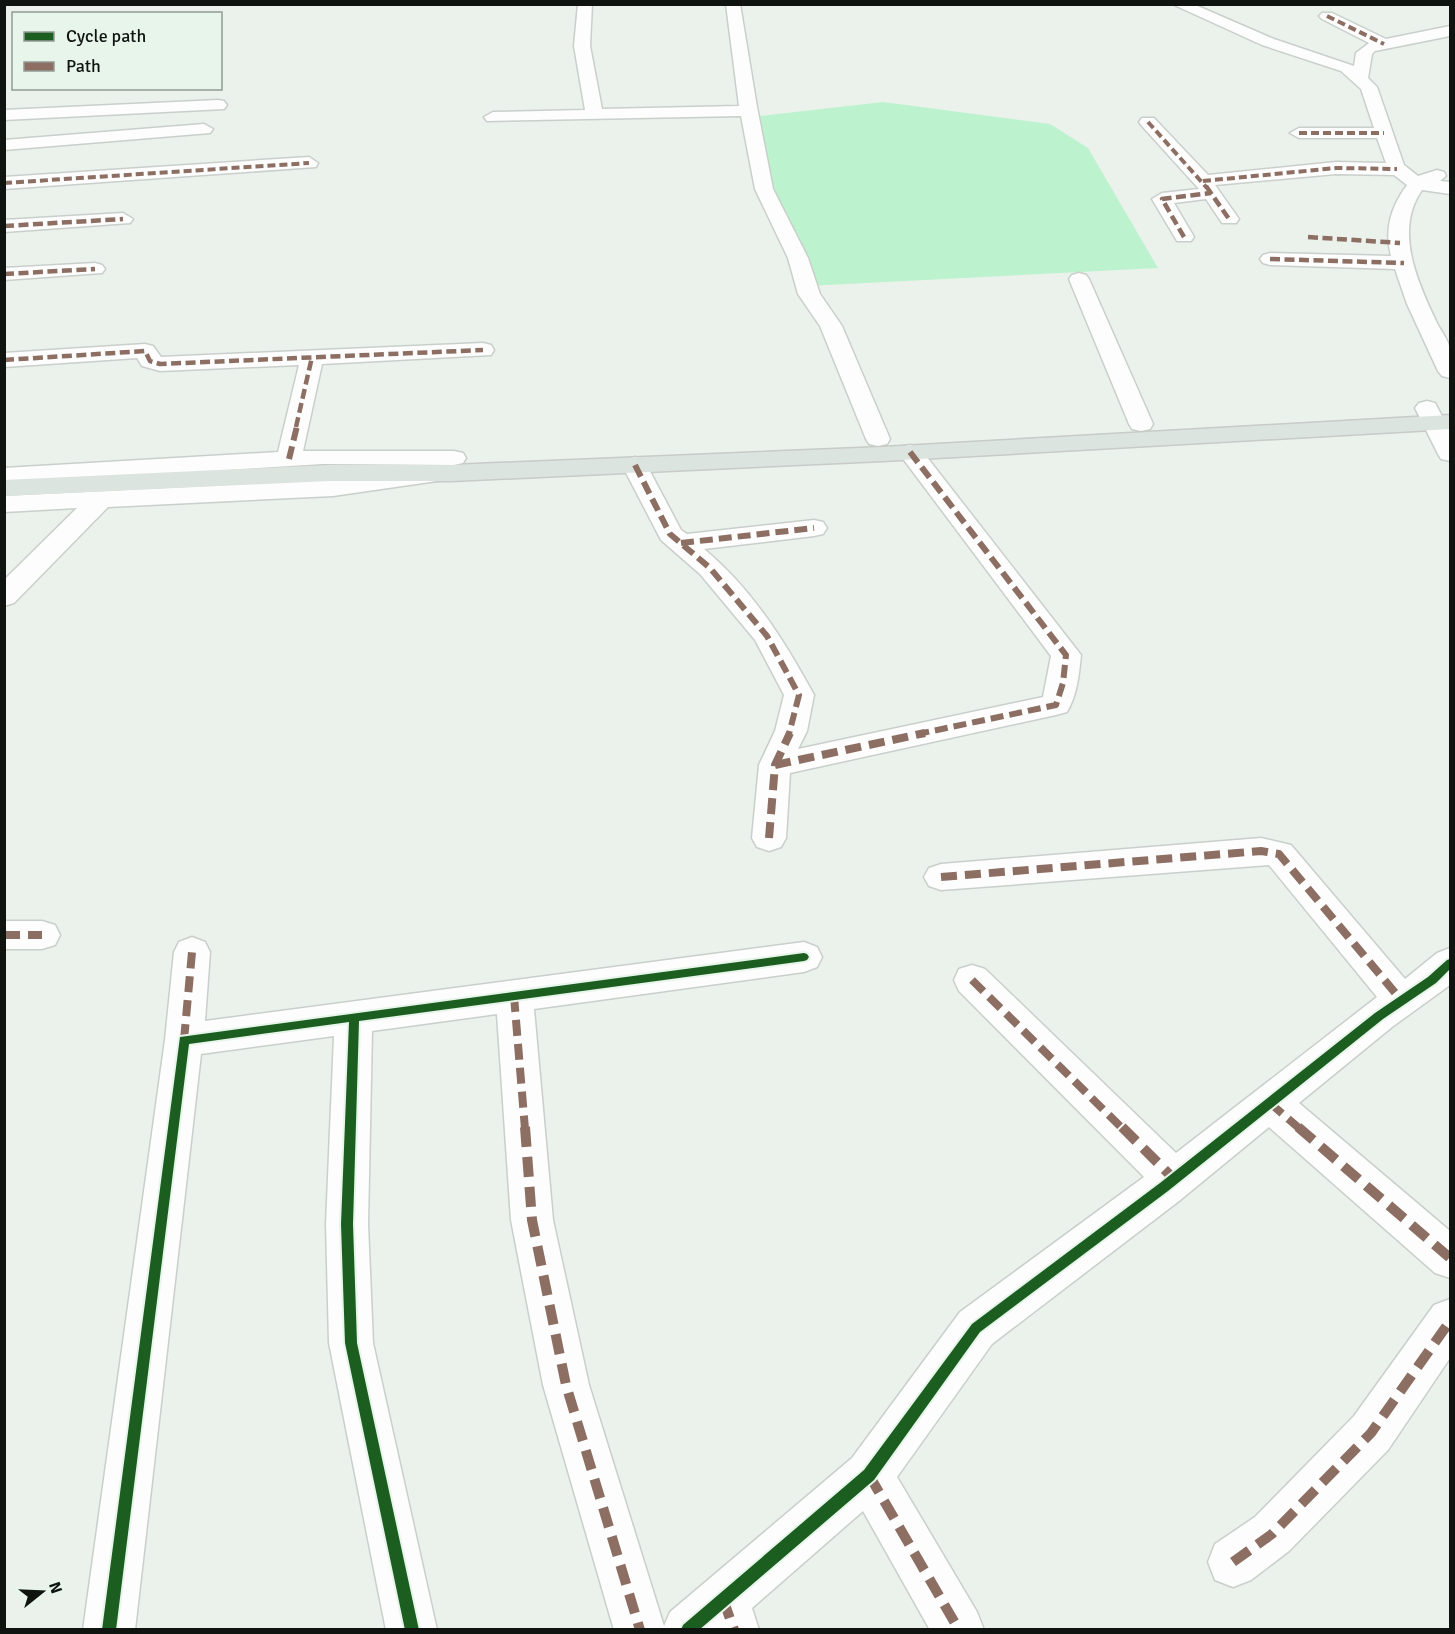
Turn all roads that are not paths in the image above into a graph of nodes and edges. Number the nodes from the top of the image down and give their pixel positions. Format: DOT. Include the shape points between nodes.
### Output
graph roads {
  1 [pos="585,4"];
  2 [pos="733,4"];
  3 [pos="1179,4"];
  4 [pos="1327,16"];
  5 [pos="1450,31"];
  6 [pos="1384,44"];
  7 [pos="1360,78"];
  8 [pos="218,105"];
  9 [pos="749,111"];
  10 [pos="594,114"];
  11 [pos="4,116"];
  12 [pos="493,117"];
  13 [pos="1148,122"];
  14 [pos="204,129"];
  15 [pos="1299,133"];
  16 [pos="1384,133"];
  17 [pos="4,145"];
  18 [pos="309,163"];
  19 [pos="1397,169"];
  20 [pos="1450,171"];
  21 [pos="4,183"];
  22 [pos="1417,184"];
  23 [pos="1207,187"];
  24 [pos="1450,188"];
  25 [pos="123,219"];
  26 [pos="1229,219"];
  27 [pos="4,226"];
  28 [pos="1184,237"];
  29 [pos="1308,237"];
  30 [pos="1402,253"];
  31 [pos="1270,259"];
  32 [pos="95,269"];
  33 [pos="4,274"];
  34 [pos="1079,279"];
  35 [pos="483,350"];
  36 [pos="312,357"];
  37 [pos="4,360"];
  38 [pos="1450,371"];
  39 [pos="1441,415"];
  40 [pos="1141,424"];
  41 [pos="878,439"];
  42 [pos="910,453"];
  43 [pos="1450,454"];
  44 [pos="290,459"];
  45 [pos="453,465"];
  46 [pos="635,465"];
  47 [pos="4,476"];
  48 [pos="4,488"];
  49 [pos="100,500"];
  50 [pos="4,504"];
  51 [pos="814,528"];
  52 [pos="681,543"];
  53 [pos="4,597"];
  54 [pos="775,765"];
  55 [pos="769,838"];
  56 [pos="941,877"];
  57 [pos="4,935"];
  58 [pos="42,935"];
  59 [pos="192,952"];
  60 [pos="804,957"];
  61 [pos="1450,963"];
  62 [pos="972,980"];
  63 [pos="514,996"];
  64 [pos="1402,1000"];
  65 [pos="354,1017"];
  66 [pos="184,1040"];
  67 [pos="1270,1103"];
  68 [pos="1174,1179"];
  69 [pos="1450,1257"];
  70 [pos="1450,1321"];
  71 [pos="869,1475"];
  72 [pos="1233,1562"];
  73 [pos="715,1619"];
  74 [pos="109,1629"];
  75 [pos="412,1629"];
  76 [pos="640,1629"];
  77 [pos="959,1629"];
  1 -- 10 [label="street" via="582,46"];
  2 -- 9 [label="street"];
  3 -- 7 [label="street" via="1268,42 1347,68"];
  4 -- 6 [label="street"];
  5 -- 6 [label="street"];
  6 -- 7 [label="street" via="1370,47 1364,53"];
  7 -- 16 [label="street" via="1369,87"];
  8 -- 11 [label="street"];
  9 -- 10 [label="street"];
  9 -- 41 [label="street" via="764,189 798,258 809,294 831,327"];
  10 -- 12 [label="street"];
  13 -- 23 [label="street"];
  14 -- 17 [label="street"];
  15 -- 16 [label="street"];
  16 -- 19 [label="street"];
  18 -- 21 [label="street"];
  19 -- 22 [label="street"];
  19 -- 23 [label="street" via="1336,168"];
  20 -- 22 [label="street"];
  22 -- 24 [label="street"];
  22 -- 30 [label="street" via="1401,204 1396,224"];
  23 -- 26 [label="street"];
  23 -- 28 [label="street" via="1162,199"];
  25 -- 27 [label="street"];
  29 -- 30 [label="street"];
  30 -- 31 [label="street"];
  30 -- 38 [label="street" via="1408,281"];
  32 -- 33 [label="street"];
  34 -- 40 [label="street"];
  35 -- 36 [label="street"];
  36 -- 37 [label="street" via="160,364 150,361 145,351"];
  36 -- 44 [label="street"];
  39 -- 40 [label="main road"];
  39 -- 42 [label="main road"];
  39 -- 43 [label="street"];
  40 -- 41 [label="main road"];
  41 -- 45 [label="main road"];
  42 -- 46 [label="main road"];
  42 -- 54 [label="street" via="1066,656 1056,705"];
  44 -- 45 [label="street"];
  44 -- 47 [label="street"];
  45 -- 46 [label="main road"];
  45 -- 48 [label="main road"];
  45 -- 49 [label="street" via="333,488"];
  46 -- 52 [label="street" via="670,534"];
  49 -- 50 [label="street"];
  49 -- 53 [label="street"];
  51 -- 52 [label="street"];
  52 -- 54 [label="street" via="710,568 767,636 799,694 791,732"];
  54 -- 55 [label="street"];
  56 -- 64 [label="street" via="1261,851 1279,854"];
  57 -- 58 [label="street"];
  59 -- 66 [label="street"];
  60 -- 63 [label="street"];
  61 -- 64 [label="street"];
  62 -- 68 [label="street"];
  63 -- 65 [label="street"];
  63 -- 76 [label="street" via="532,1220 566,1385"];
  64 -- 67 [label="street"];
  65 -- 66 [label="street"];
  65 -- 75 [label="street" via="347,1224 351,1343"];
  66 -- 74 [label="street"];
  67 -- 68 [label="street"];
  67 -- 69 [label="street"];
  68 -- 71 [label="street" via="976,1328"];
  70 -- 72 [label="street" via="1371,1433 1272,1534"];
  71 -- 73 [label="street"];
  71 -- 77 [label="street"];
}
